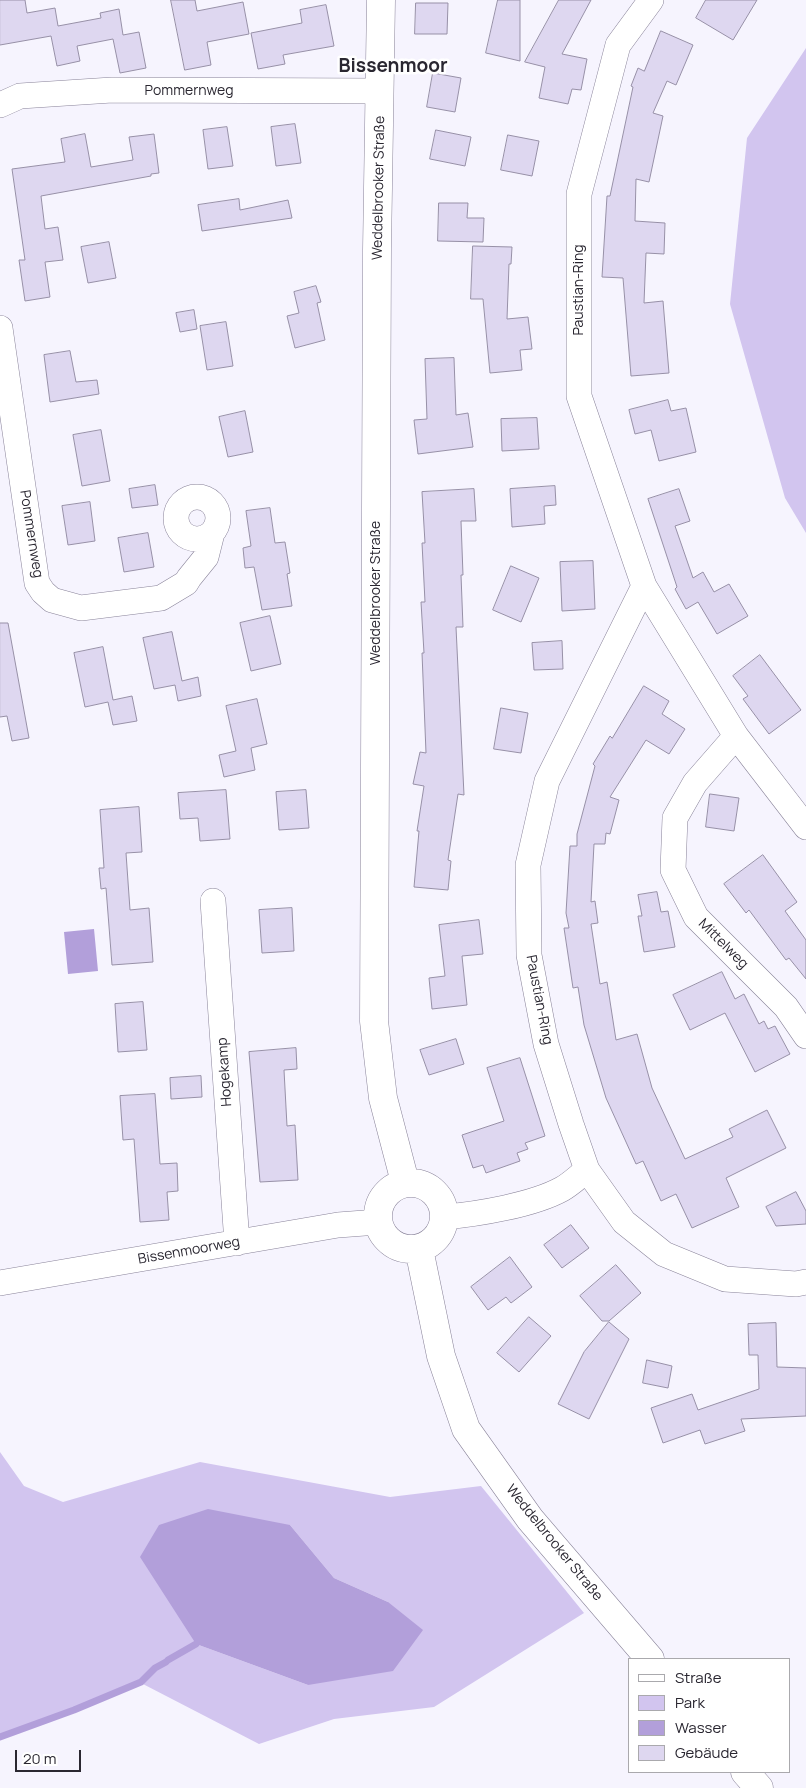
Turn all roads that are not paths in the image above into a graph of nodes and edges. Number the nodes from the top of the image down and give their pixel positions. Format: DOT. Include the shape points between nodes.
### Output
graph roads {
  1 [pos="381,0"];
  2 [pos="651,0"];
  3 [pos="380,91"];
  4 [pos="0,105"];
  5 [pos="0,328"];
  6 [pos="212,533"];
  7 [pos="644,586"];
  8 [pos="736,736"];
  9 [pos="806,827"];
  10 [pos="213,901"];
  11 [pos="806,1036"];
  12 [pos="587,1170"];
  13 [pos="405,1182"];
  14 [pos="444,1217"];
  15 [pos="378,1222"];
  16 [pos="237,1243"];
  17 [pos="419,1249"];
  18 [pos="806,1282"];
  19 [pos="0,1283"];
  20 [pos="649,1658"];
  21 [pos="746,1773"];
  22 [pos="759,1788"];
  1 -- 3 [label="street, Weddelbrooker Straße"];
  2 -- 7 [label="street, Paustian-Ring" via="618,45 579,194 579,396"];
  3 -- 4 [label="street, Pommernweg" via="112,90 20,96"];
  3 -- 13 [label="street, Weddelbrooker Straße" via="374,1021 383,1098"];
  5 -- 6 [label="street, Pommernweg" via="37,582 43,592 52,600 81,608 161,598 186,583 206,557"];
  7 -- 8 [label="street, Paustian-Ring"];
  7 -- 12 [label="street, Paustian-Ring" via="547,781 528,865 529,955 534,982 546,1044"];
  8 -- 9 [label="street, Paustian-Ring"];
  8 -- 11 [label="street, Mittelweg" via="695,783 675,818 673,870 696,917 786,1007"];
  10 -- 16 [label="street, Hogekamp"];
  12 -- 14 [label="street" via="545,1196 504,1208"];
  12 -- 18 [label="street, Paustian-Ring" via="624,1222 664,1254 725,1279"];
  13 -- 14 [label="street" via="415,1182 433,1190 443,1207"];
  13 -- 15 [label="street" via="386,1192 377,1211"];
  14 -- 17 [label="street" via="437,1237"];
  15 -- 16 [label="street, Bissenmoorweg" via="338,1225"];
  15 -- 17 [label="street" via="388,1241 398,1247"];
  16 -- 19 [label="street, Bissenmoorweg"];
  17 -- 20 [label="street, Weddelbrooker Straße" via="441,1356 466,1429 530,1519"];
  21 -- 22 [label="street"];
}
